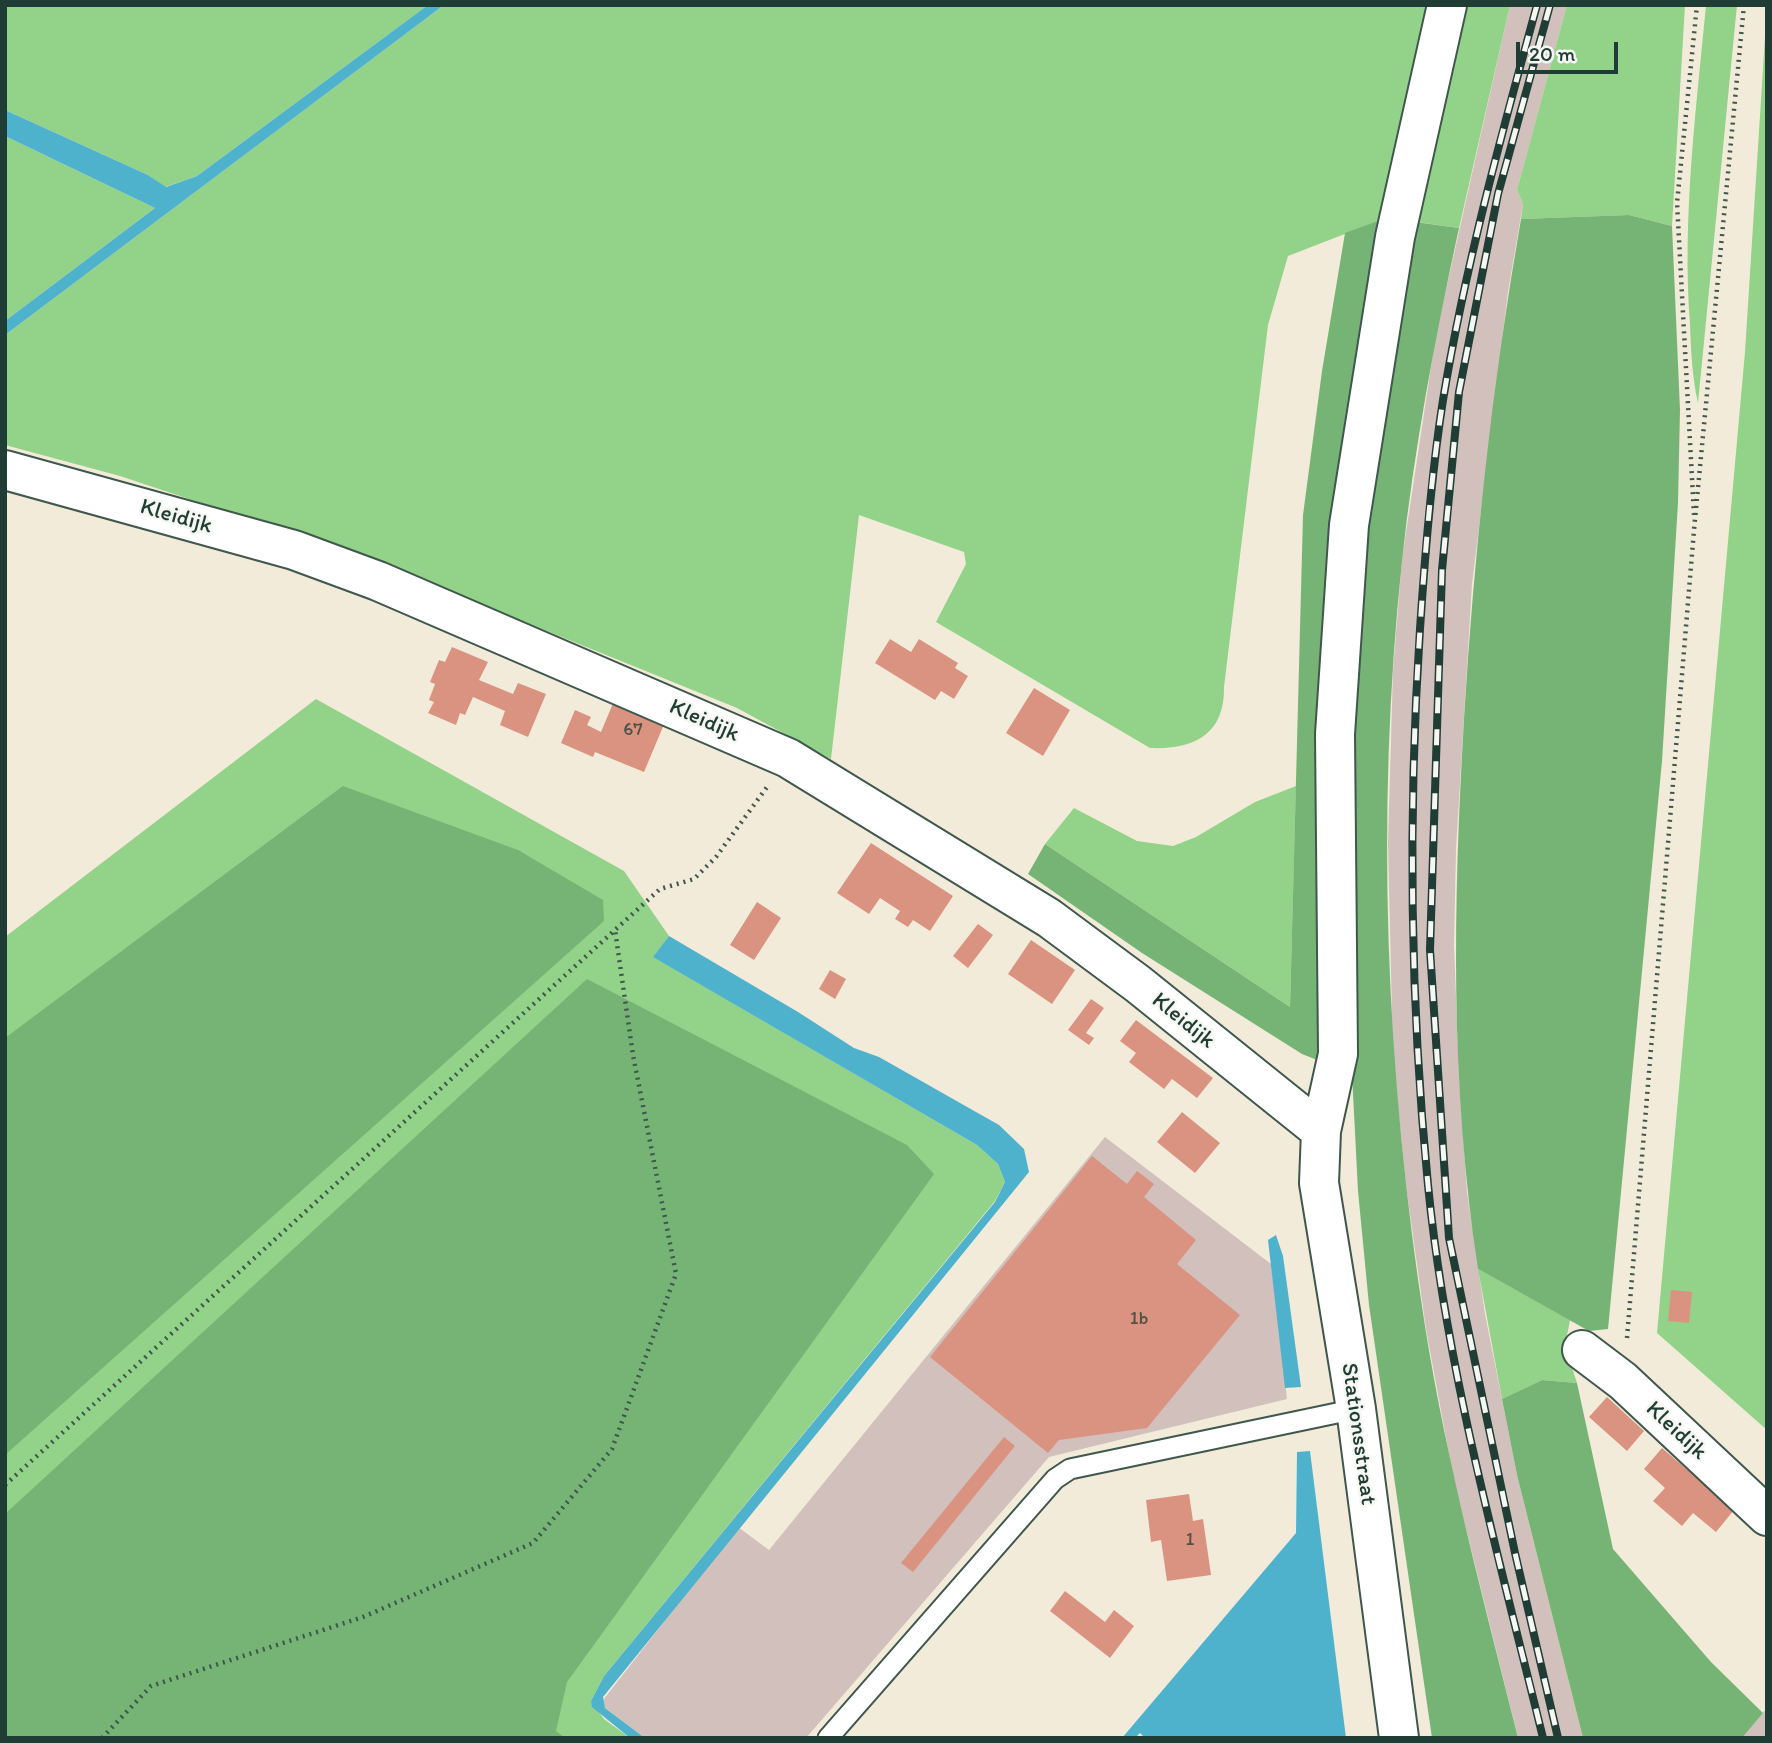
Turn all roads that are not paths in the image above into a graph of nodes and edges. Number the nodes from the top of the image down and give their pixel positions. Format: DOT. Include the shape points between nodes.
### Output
graph roads {
  1 [pos="1447,5"];
  2 [pos="5,470"];
  3 [pos="1321,1131"];
  4 [pos="1582,1350"];
  5 [pos="1356,1409"];
  6 [pos="1767,1516"];
  7 [pos="828,1738"];
  8 [pos="1399,1738"];
  1 -- 3 [label="street, Stationsstraat" via="1395,237 1349,525 1335,734 1338,1054"];
  2 -- 3 [label="street, Kleidijk" via="294,550 378,581 788,758 1049,918"];
  3 -- 5 [label="street, Stationsstraat" via="1319,1183"];
  4 -- 6 [label="street, Kleidijk" via="1623,1381"];
  5 -- 7 [label="lane" via="1070,1469 1055,1479"];
  5 -- 8 [label="street, Stationsstraat"];
}
